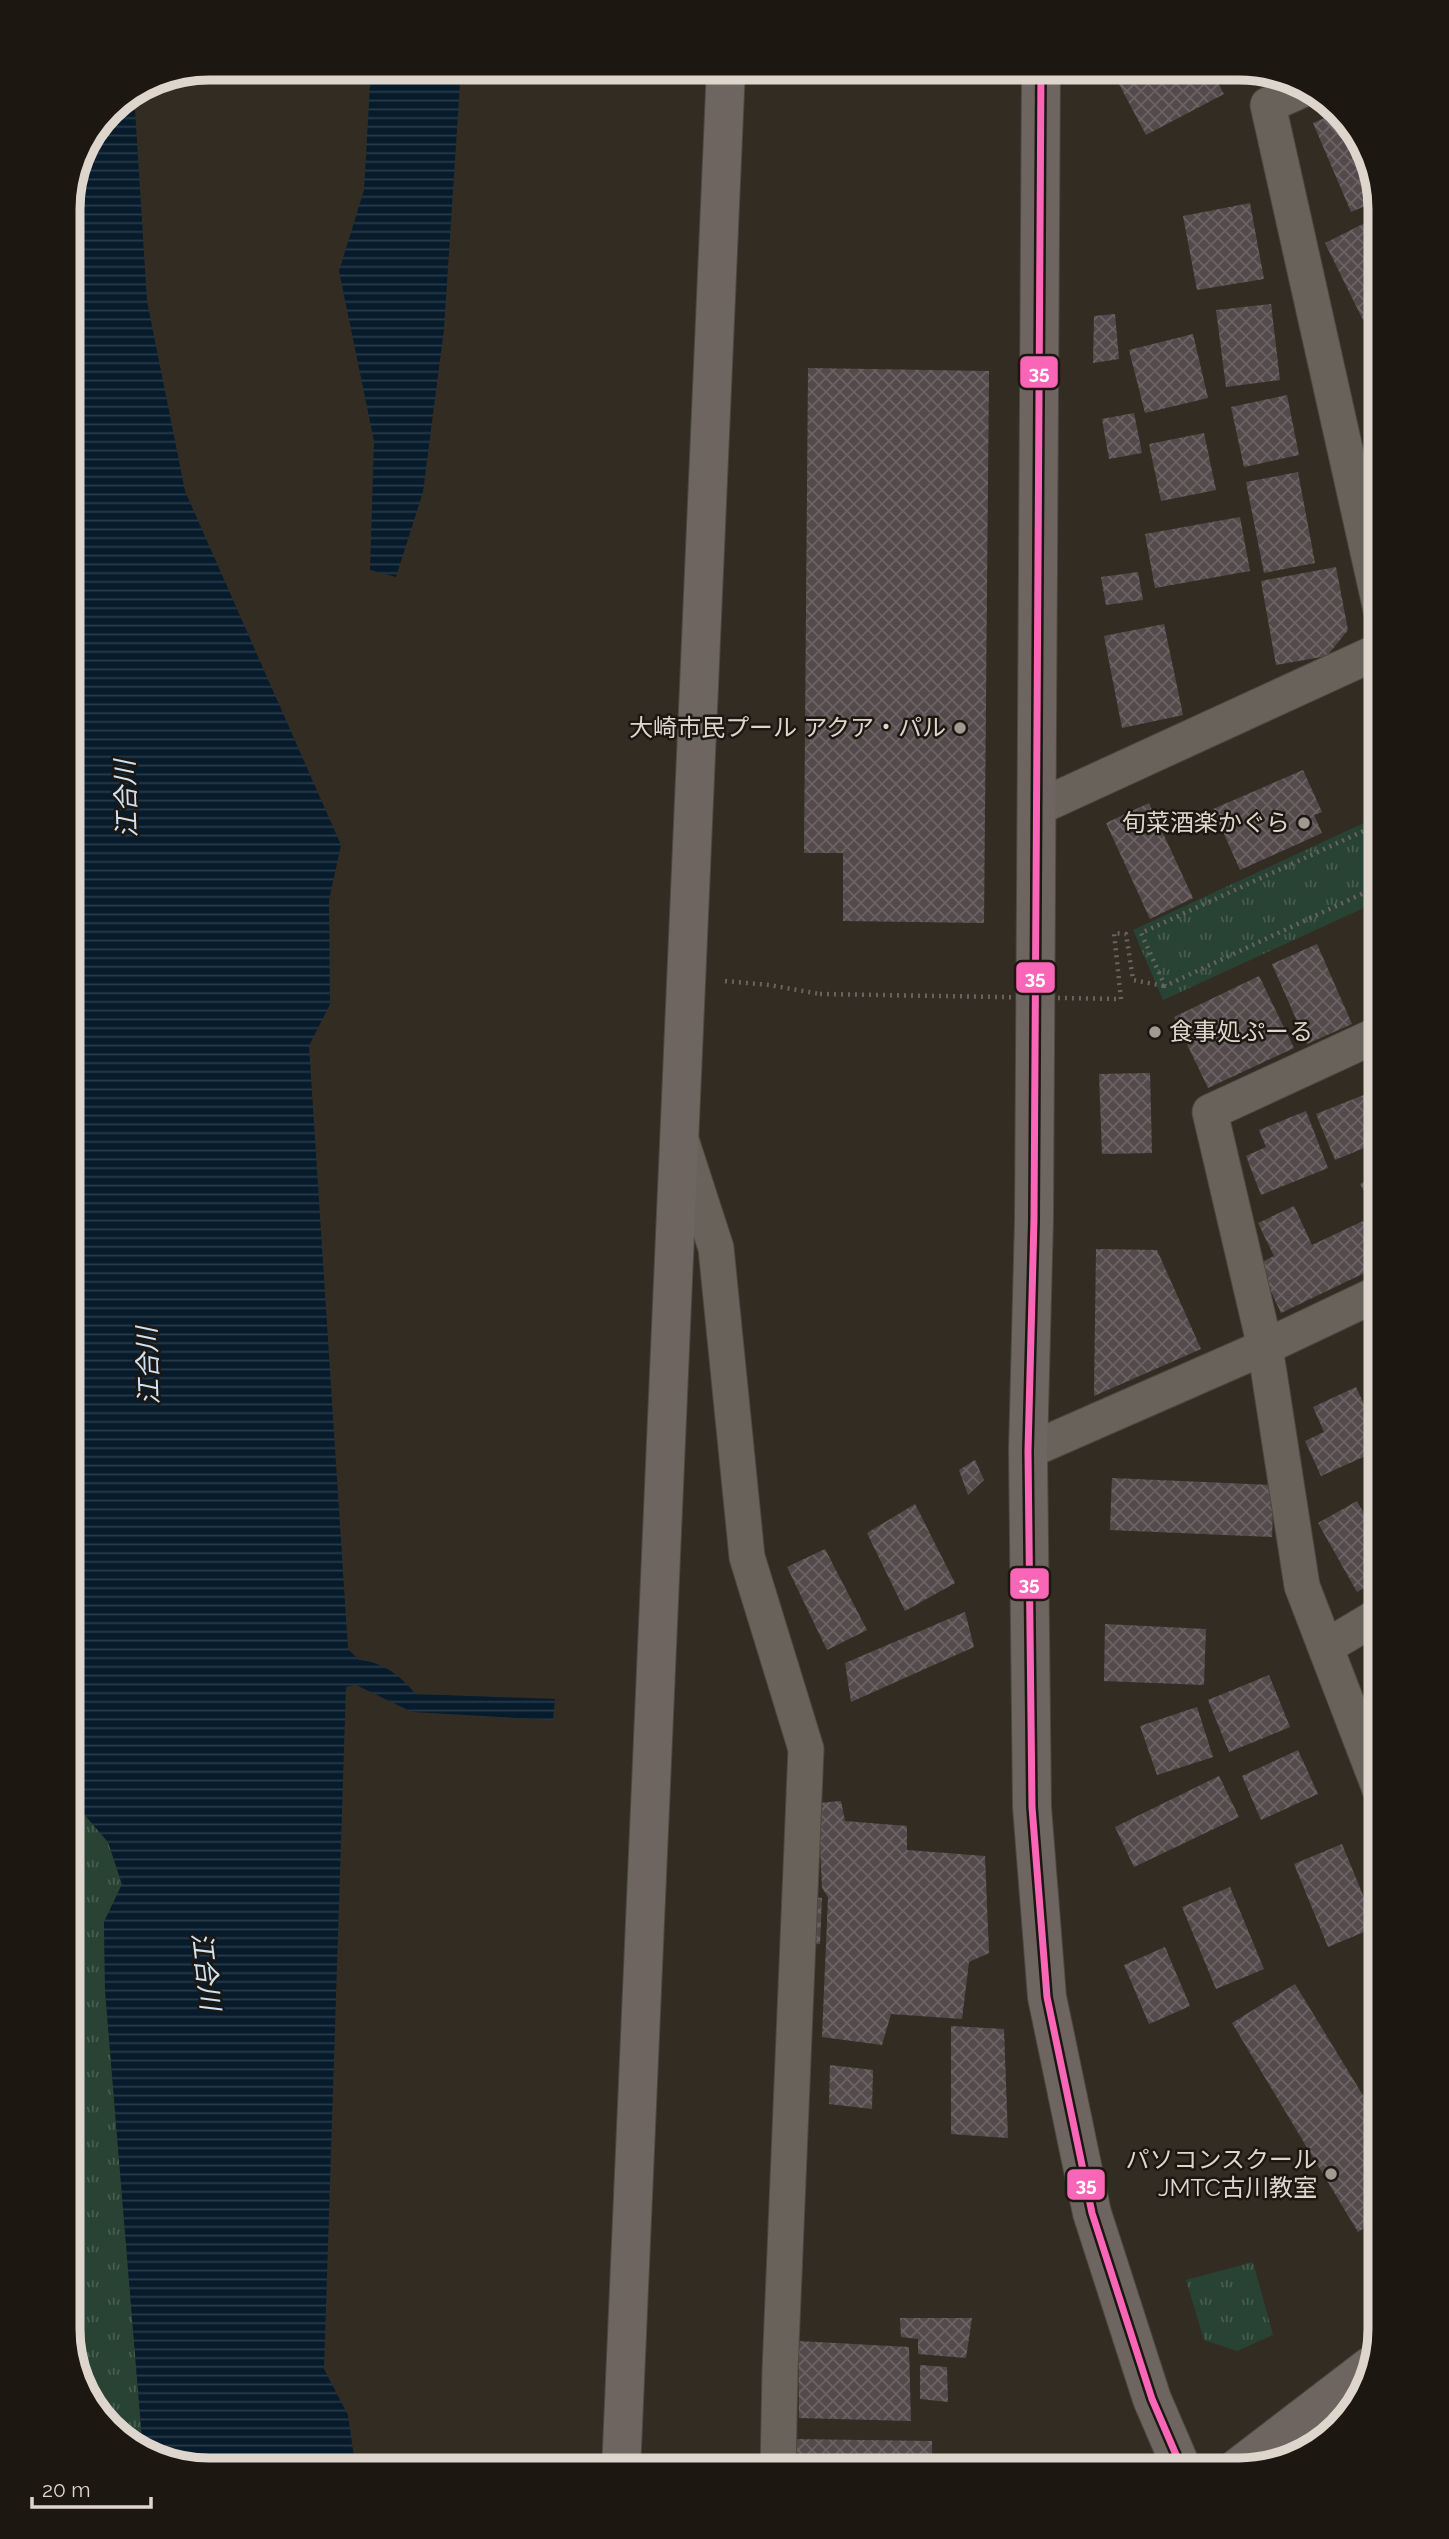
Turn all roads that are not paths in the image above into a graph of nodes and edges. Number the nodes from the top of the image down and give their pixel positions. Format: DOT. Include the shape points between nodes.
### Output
graph roads {
  1 [pos="725,80"];
  2 [pos="1041,81"];
  3 [pos="1295,93"];
  4 [pos="1368,552"];
  5 [pos="1368,656"];
  6 [pos="1037,808"];
  7 [pos="1368,1039"];
  8 [pos="679,1133"];
  9 [pos="1368,1298"];
  10 [pos="1265,1347"];
  11 [pos="1028,1451"];
  12 [pos="1368,1622"];
  13 [pos="1326,1647"];
  14 [pos="1368,1758"];
  15 [pos="1361,2373"];
  16 [pos="1251,2457"];
  17 [pos="622,2458"];
  18 [pos="778,2458"];
  19 [pos="1177,2458"];
  1 -- 8 [label="street"];
  2 -- 6 [label="street"];
  3 -- 4 [label="street" via="1268,105"];
  5 -- 6 [label="street"];
  6 -- 11 [label="street"];
  7 -- 10 [label="street" via="1210,1112"];
  8 -- 17 [label="street"];
  8 -- 18 [label="street" via="716,1248 747,1557 806,1749"];
  9 -- 10 [label="street"];
  10 -- 11 [label="street"];
  10 -- 13 [label="street" via="1301,1586"];
  11 -- 19 [label="street" via="1032,1807 1047,1997 1091,2213 1152,2399"];
  12 -- 13 [label="street"];
  13 -- 14 [label="street"];
  15 -- 16 [label="street"];
}
